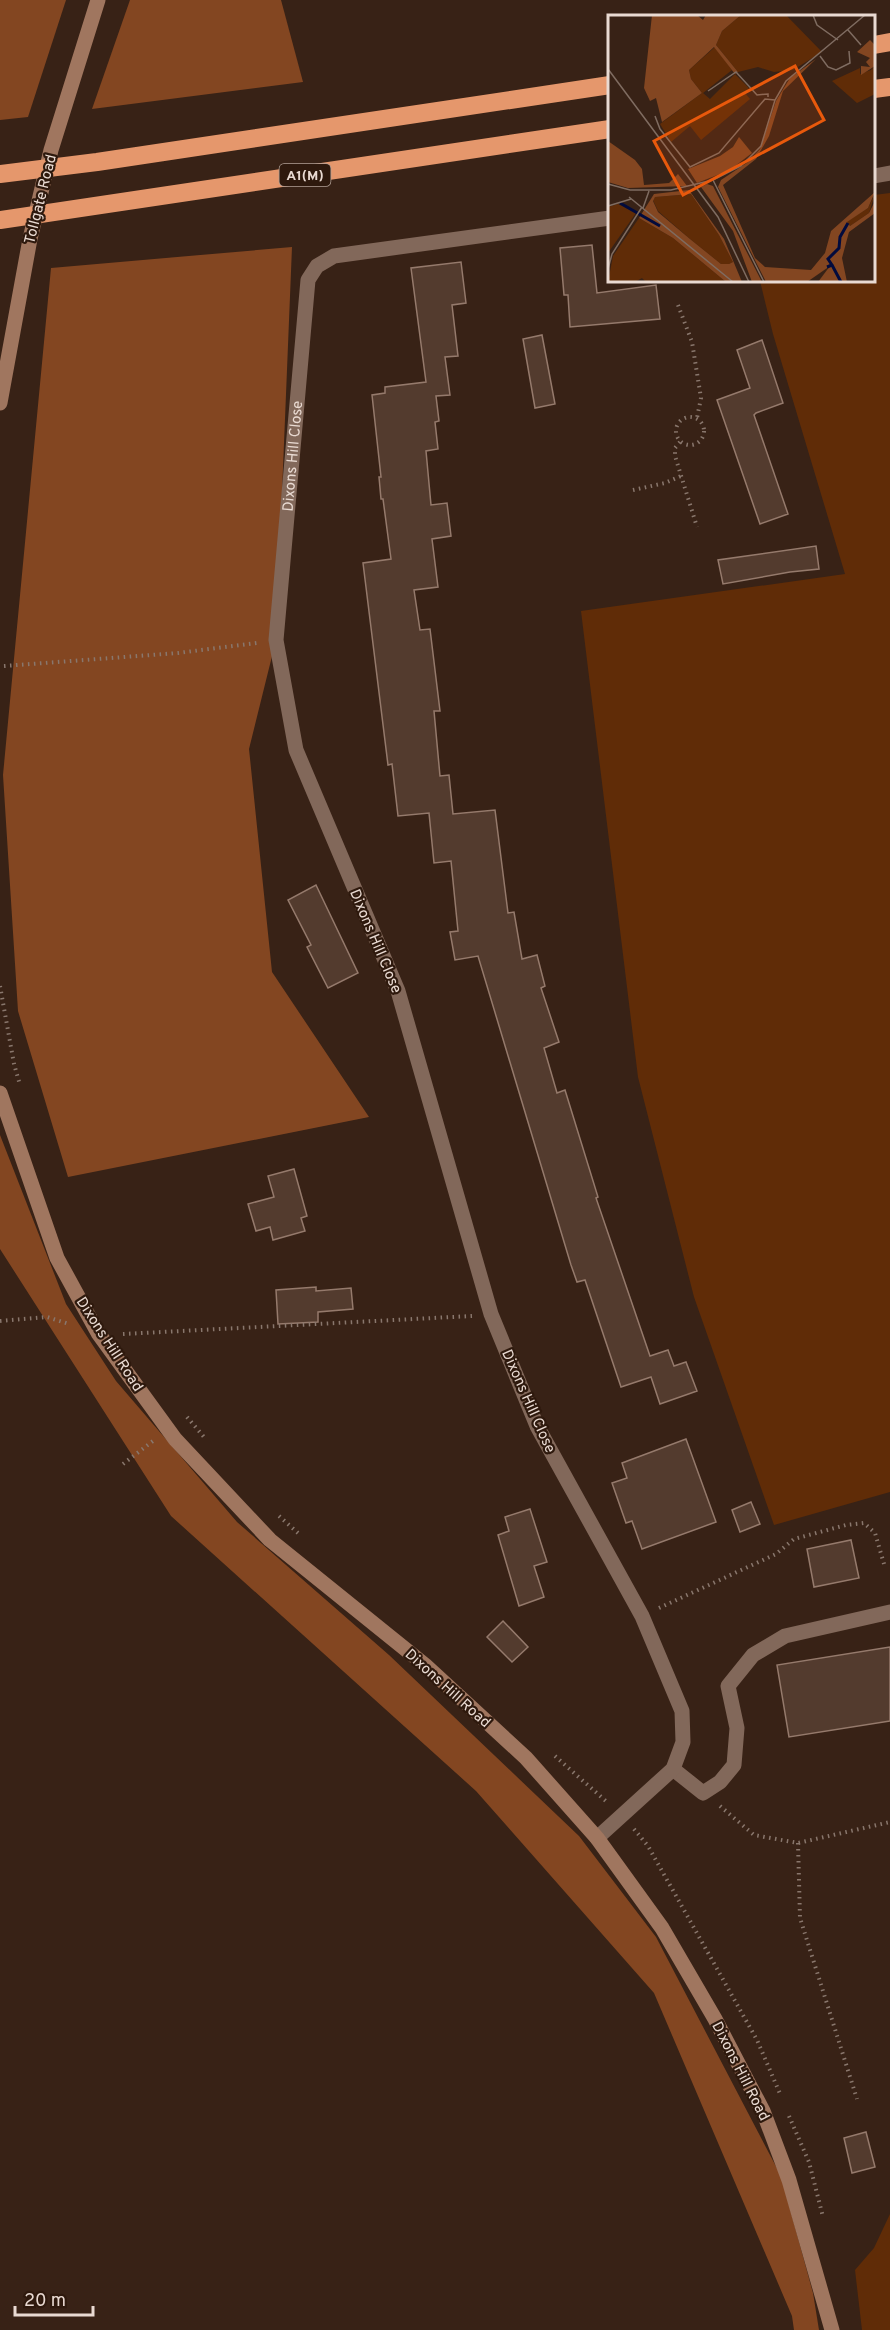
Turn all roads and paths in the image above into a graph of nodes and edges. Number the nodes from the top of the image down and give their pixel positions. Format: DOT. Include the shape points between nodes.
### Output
graph roads {
  1 [pos="98,0"];
  2 [pos="890,42"];
  3 [pos="875,45"];
  4 [pos="608,85"];
  5 [pos="890,87"];
  6 [pos="875,89"];
  7 [pos="608,129"];
  8 [pos="890,173"];
  9 [pos="0,174"];
  10 [pos="875,176"];
  11 [pos="608,218"];
  12 [pos="0,220"];
  13 [pos="678,305"];
  14 [pos="0,403"];
  15 [pos="697,418"];
  16 [pos="680,442"];
  17 [pos="681,476"];
  18 [pos="633,490"];
  19 [pos="697,527"];
  20 [pos="276,640"];
  21 [pos="4,666"];
  22 [pos="0,1094"];
  23 [pos="491,1314"];
  24 [pos="0,1321"];
  25 [pos="98,1333"];
  26 [pos="168,1430"];
  27 [pos="123,1464"];
  28 [pos="884,1564"];
  29 [pos="890,1612"];
  30 [pos="642,1616"];
  31 [pos="673,1769"];
  32 [pos="703,1792"];
  33 [pos="890,1822"];
  34 [pos="597,1839"];
  35 [pos="798,1843"];
  36 [pos="857,2099"];
  37 [pos="832,2330"];
  1 -- 14 [label="street, Tollgate Road" via="75,67 32,228"];
  2 -- 3 [label="highway"];
  4 -- 9 [label="highway"];
  5 -- 6 [label="highway"];
  7 -- 12 [label="highway, A1(M)"];
  8 -- 10 [label="street"];
  11 -- 20 [label="street, Dixons Hill Close" via="333,256 317,266 308,280"];
  13 -- 15 [label="path" via="692,342 701,398"];
  15 -- 16 [label="path" via="688,416 677,424"];
  15 -- 16 [label="path" via="705,429 702,439 689,445"];
  16 -- 17 [label="path" via="675,456"];
  17 -- 18 [label="path"];
  17 -- 19 [label="path"];
  20 -- 21 [label="path" via="178,653"];
  20 -- 23 [label="street, Dixons Hill Close" via="296,750 398,991"];
  22 -- 25 [label="street, Dixons Hill Road" via="57,1258"];
  23 -- 25 [label="path"];
  23 -- 30 [label="street, Dixons Hill Close" via="537,1426"];
  24 -- 25 [label="path" via="47,1317"];
  25 -- 26 [label="street, Dixons Hill Road"];
  26 -- 27 [label="path"];
  26 -- 34 [label="street, Dixons Hill Road" via="270,1540 425,1665 526,1758"];
  28 -- 30 [label="path" via="875,1533 864,1523 846,1525 794,1539 776,1554"];
  29 -- 32 [label="street" via="785,1636 753,1655 728,1686 737,1728 734,1765 720,1782"];
  30 -- 31 [label="street, Dixons Hill Close" via="682,1711 683,1742"];
  31 -- 32 [label="street"];
  31 -- 34 [label="street, Dixons Hill Close"];
  32 -- 35 [label="path" via="754,1834"];
  33 -- 35 [label="path"];
  34 -- 37 [label="street, Dixons Hill Road" via="662,1928 763,2111 789,2180"];
  35 -- 36 [label="path" via="800,1918"];
}
